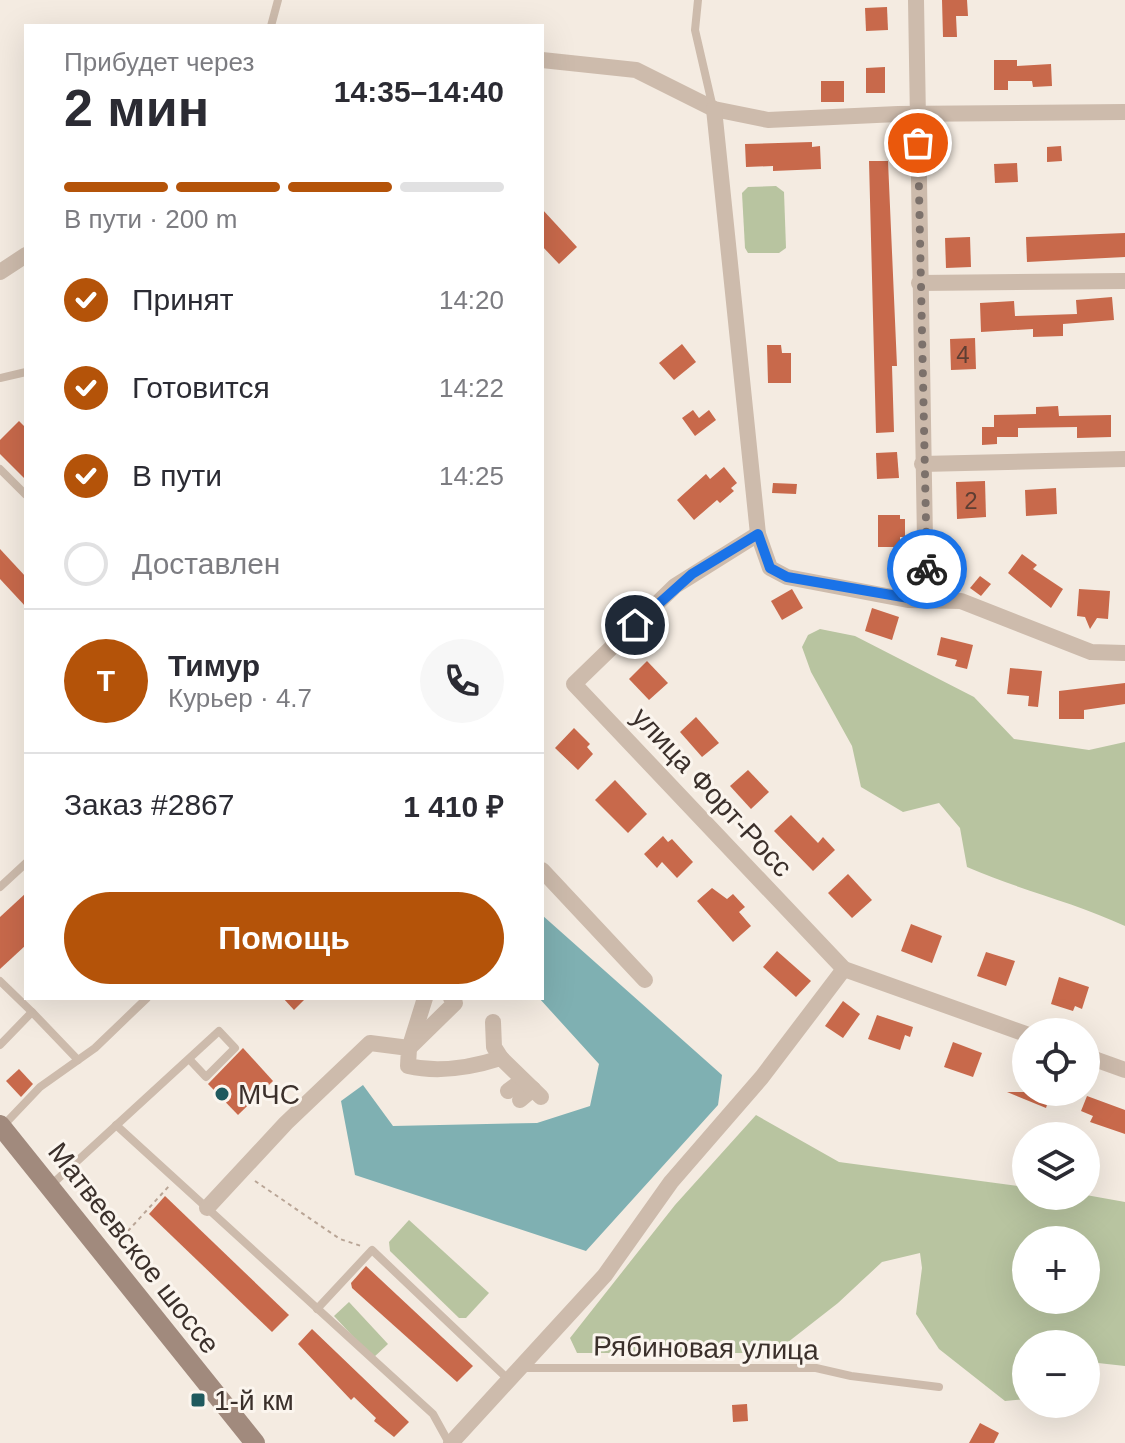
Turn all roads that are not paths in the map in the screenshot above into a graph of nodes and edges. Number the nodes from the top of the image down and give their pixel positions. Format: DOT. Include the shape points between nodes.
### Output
graph roads {
  1 [pos="278,0"];
  2 [pos="698,0"];
  3 [pos="916,0"];
  4 [pos="272,24"];
  5 [pos="544,60"];
  6 [pos="714,109"];
  7 [pos="1125,112"];
  8 [pos="917,115"];
  9 [pos="24,256"];
  10 [pos="0,272"];
  11 [pos="1125,281"];
  12 [pos="919,283"];
  13 [pos="24,372"];
  14 [pos="0,378"];
  15 [pos="1125,459"];
  16 [pos="922,464"];
  17 [pos="0,469"];
  18 [pos="24,493"];
  19 [pos="758,534"];
  20 [pos="926,601"];
  21 [pos="1125,653"];
  22 [pos="24,865"];
  23 [pos="544,872"];
  24 [pos="0,887"];
  25 [pos="844,969"];
  26 [pos="645,980"];
  27 [pos="0,981"];
  28 [pos="145,1000"];
  29 [pos="424,1000"];
  30 [pos="453,1000"];
  31 [pos="32,1012"];
  32 [pos="493,1022"];
  33 [pos="1012,1029"];
  34 [pos="0,1045"];
  35 [pos="409,1048"];
  36 [pos="501,1058"];
  37 [pos="189,1059"];
  38 [pos="78,1060"];
  39 [pos="1100,1061"];
  40 [pos="1125,1070"];
  41 [pos="525,1091"];
  42 [pos="116,1125"];
  43 [pos="1,1127"];
  44 [pos="50,1187"];
  45 [pos="207,1208"];
  46 [pos="317,1309"];
  47 [pos="514,1374"];
  48 [pos="939,1387"];
  49 [pos="255,1443"];
  50 [pos="450,1443"];
  1 -- 4 [label="lane"];
  2 -- 6 [label="lane" via="695,30"];
  3 -- 8 [label="street"];
  5 -- 6 [label="street" via="636,70"];
  6 -- 8 [label="street" via="768,120"];
  6 -- 19 [label="street"];
  7 -- 8 [label="street"];
  8 -- 12 [label="street"];
  9 -- 10 [label="street"];
  11 -- 12 [label="street"];
  12 -- 16 [label="street"];
  13 -- 14 [label="lane"];
  15 -- 16 [label="street"];
  16 -- 20 [label="street"];
  17 -- 18 [label="lane"];
  19 -- 20 [label="street" via="766,560 778,574"];
  19 -- 25 [label="street, улица Форт-Росс" via="675,586 574,684"];
  20 -- 21 [label="street" via="961,601 1091,652"];
  22 -- 24 [label="lane"];
  23 -- 26 [label="street"];
  25 -- 33 [label="street, улица Форт-Росс"];
  25 -- 47 [label="street" via="762,1077 671,1182 605,1275"];
  27 -- 31 [label="lane"];
  28 -- 38 [label="lane"];
  29 -- 35 [label="street"];
  30 -- 35 [label="street"];
  31 -- 34 [label="lane"];
  31 -- 38 [label="lane"];
  32 -- 36 [label="street" via="494,1047"];
  35 -- 36 [label="street" via="408,1066 430,1071 477,1072"];
  35 -- 45 [label="street" via="370,1043"];
  36 -- 41 [label="street"];
  37 -- 37 [label="lane" via="219,1031 235,1048 206,1077"];
  37 -- 42 [label="lane"];
  38 -- 43 [label="lane" via="40,1087"];
  39 -- 40 [label="street"];
  42 -- 44 [label="lane"];
  42 -- 45 [label="lane"];
  43 -- 44 [label="main road, Матвеевское шоссе"];
  44 -- 49 [label="main road, Матвеевское шоссе"];
  45 -- 46 [label="lane"];
  46 -- 47 [label="lane" via="372,1250"];
  46 -- 50 [label="lane" via="433,1414"];
  47 -- 48 [label="lane, Рябиновая улица" via="816,1368"];
  47 -- 50 [label="street"];
}
